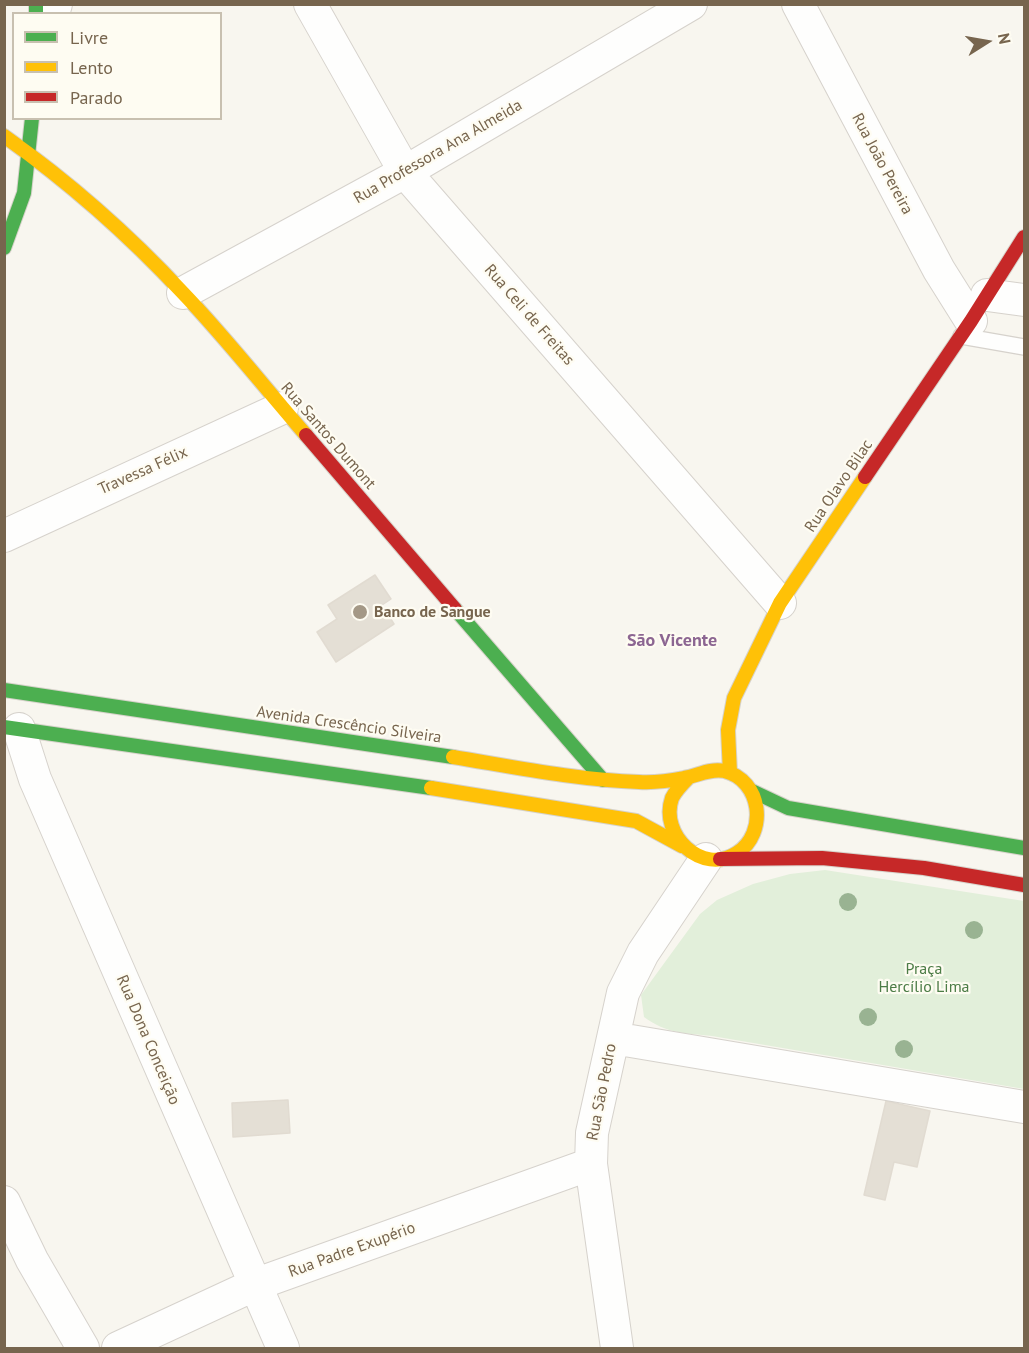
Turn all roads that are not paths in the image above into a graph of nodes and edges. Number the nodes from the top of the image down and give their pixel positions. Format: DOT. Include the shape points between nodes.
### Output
graph roads {
  1 [pos="310,4"];
  2 [pos="691,4"];
  3 [pos="798,4"];
  4 [pos="32,120"];
  5 [pos="4,136"];
  6 [pos="28,153"];
  7 [pos="405,172"];
  8 [pos="1024,237"];
  9 [pos="4,248"];
  10 [pos="183,294"];
  11 [pos="1024,300"];
  12 [pos="973,318"];
  13 [pos="1024,347"];
  14 [pos="282,408"];
  15 [pos="4,536"];
  16 [pos="780,603"];
  17 [pos="4,690"];
  18 [pos="12,728"];
  19 [pos="730,773"];
  20 [pos="689,777"];
  21 [pos="603,780"];
  22 [pos="752,791"];
  23 [pos="1024,848"];
  24 [pos="703,855"];
  25 [pos="1024,885"];
  26 [pos="613,1038"];
  27 [pos="1024,1107"];
  28 [pos="591,1164"];
  29 [pos="4,1202"];
  30 [pos="254,1285"];
  31 [pos="83,1348"];
  32 [pos="118,1348"];
  33 [pos="283,1348"];
  34 [pos="617,1348"];
  1 -- 7 [label="street, Rua Celi de Freitas"];
  2 -- 7 [label="street, Rua Professora Ana Almeida"];
  3 -- 12 [label="street, Rua João Pereira" via="939,270"];
  4 -- 6 [label="main road"];
  5 -- 6 [label="main road, Rua Santos Dumont"];
  6 -- 9 [label="main road" via="24,193"];
  6 -- 10 [label="main road, Rua Santos Dumont" via="99,211"];
  7 -- 10 [label="street, Rua Professora Ana Almeida"];
  7 -- 16 [label="street, Rua Celi de Freitas"];
  8 -- 12 [label="main road, Rua Olavo Bilac"];
  10 -- 14 [label="main road, Rua Santos Dumont"];
  11 -- 12 [label="street"];
  12 -- 13 [label="lane"];
  12 -- 16 [label="main road, Rua Olavo Bilac"];
  14 -- 15 [label="street, Travessa Félix"];
  14 -- 21 [label="main road, Rua Santos Dumont"];
  16 -- 19 [label="main road, Rua Olavo Bilac" via="734,698 728,730"];
  17 -- 21 [label="main road, Avenida Crescêncio Silveira"];
  18 -- 24 [label="main road" via="636,821"];
  18 -- 30 [label="street, Rua Dona Conceição"];
  19 -- 20 [label="main road" via="702,771"];
  19 -- 22 [label="main road"];
  20 -- 21 [label="main road, Avenida Crescêncio Silveira" via="648,782"];
  20 -- 24 [label="main road" via="671,802 669,818 673,833"];
  22 -- 23 [label="main road" via="788,808"];
  22 -- 24 [label="main road" via="759,819 746,846 734,855"];
  24 -- 25 [label="main road" via="822,858 924,868"];
  24 -- 26 [label="street, Rua São Pedro" via="623,993"];
  26 -- 27 [label="street"];
  26 -- 28 [label="street, Rua São Pedro" via="592,1133"];
  28 -- 30 [label="street, Rua Padre Exupério"];
  28 -- 34 [label="street, Rua São Pedro"];
  29 -- 31 [label="street"];
  30 -- 32 [label="street, Rua Padre Exupério"];
  30 -- 33 [label="street, Rua Dona Conceição"];
}
